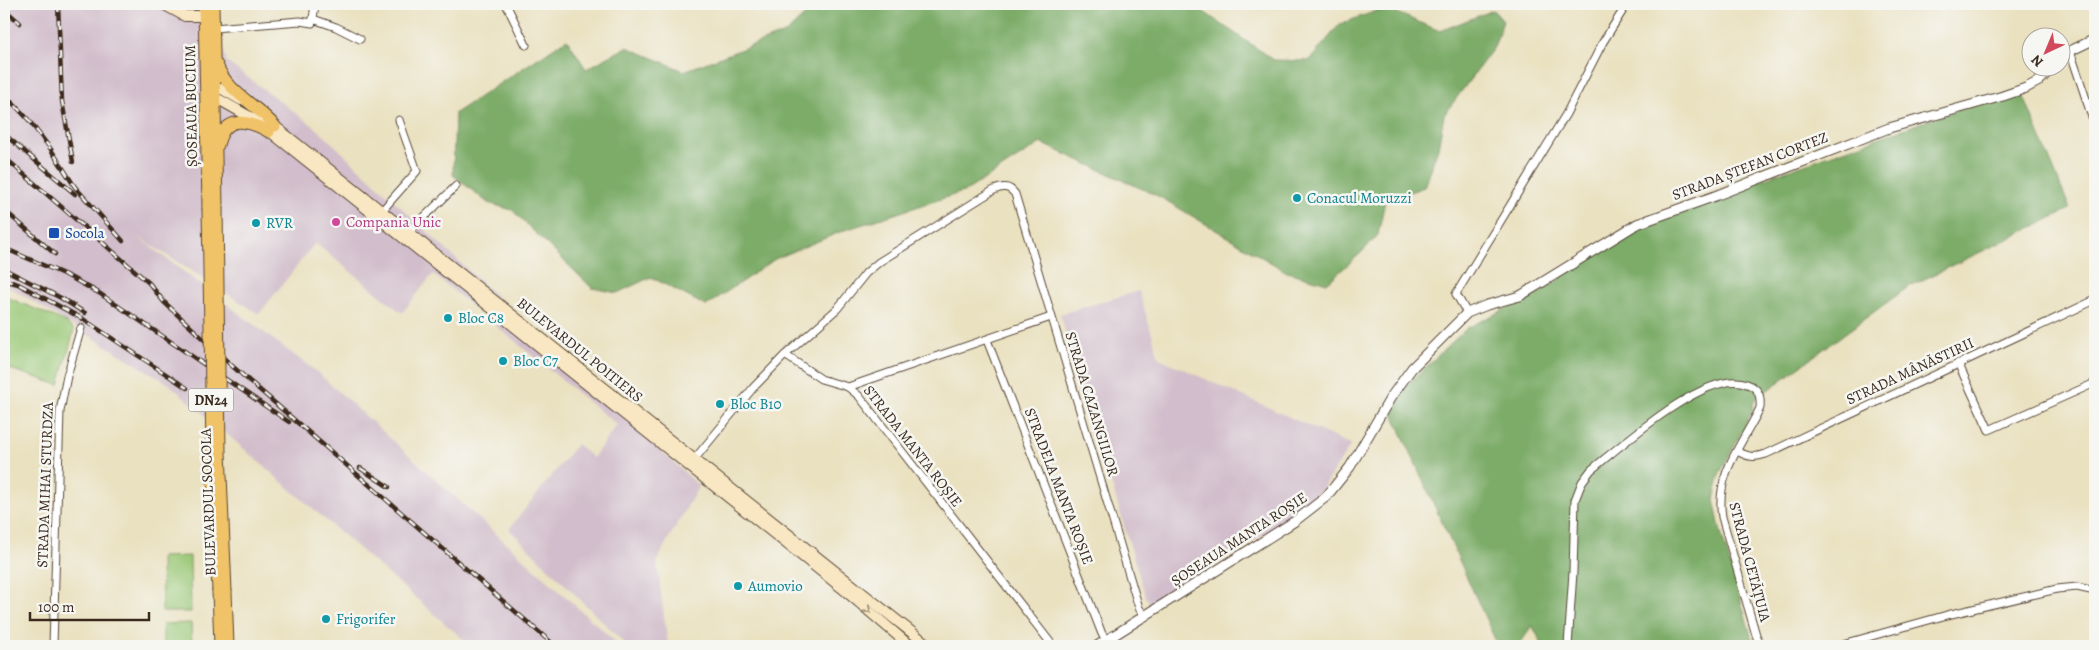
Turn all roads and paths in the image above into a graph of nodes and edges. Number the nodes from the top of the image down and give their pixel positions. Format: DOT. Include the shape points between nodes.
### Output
graph roads {
  1 [pos="163,4"];
  2 [pos="204,4"];
  3 [pos="213,4"];
  4 [pos="315,4"];
  5 [pos="506,4"];
  6 [pos="1627,4"];
  7 [pos="209,16"];
  8 [pos="313,19"];
  9 [pos="214,28"];
  10 [pos="360,39"];
  11 [pos="2095,40"];
  12 [pos="526,45"];
  13 [pos="2072,49"];
  14 [pos="2072,56"];
  15 [pos="214,58"];
  16 [pos="2042,78"];
  17 [pos="211,95"];
  18 [pos="399,120"];
  19 [pos="2095,126"];
  20 [pos="272,129"];
  21 [pos="216,154"];
  22 [pos="456,186"];
  23 [pos="213,208"];
  24 [pos="379,214"];
  25 [pos="409,232"];
  26 [pos="2095,300"];
  27 [pos="1467,314"];
  28 [pos="1051,317"];
  29 [pos="81,328"];
  30 [pos="988,340"];
  31 [pos="785,355"];
  32 [pos="1958,363"];
  33 [pos="2095,383"];
  34 [pos="848,387"];
  35 [pos="1737,451"];
  36 [pos="692,463"];
  37 [pos="222,591"];
  38 [pos="2095,592"];
  39 [pos="1145,617"];
  40 [pos="1106,640"];
  41 [pos="53,646"];
  42 [pos="220,646"];
  43 [pos="228,646"];
  44 [pos="910,646"];
  45 [pos="929,646"];
  46 [pos="1053,646"];
  47 [pos="1098,646"];
  48 [pos="1568,646"];
  49 [pos="1762,646"];
  50 [pos="1836,646"];
  1 -- 7 [label="main road" via="185,16"];
  2 -- 7 [label="main road, ȘOSEAUA BUCIUM / DN24"];
  3 -- 7 [label="main road, ȘOSEAUA BUCIUM / DN24"];
  4 -- 8 [label="street"];
  5 -- 12 [label="street"];
  6 -- 27 [label="street" via="1603,42 1566,114 1456,294"];
  7 -- 9 [label="main road, ȘOSEAUA BUCIUM / DN24"];
  7 -- 17 [label="main road, ȘOSEAUA BUCIUM / DN24"];
  8 -- 9 [label="street" via="312,23 300,21"];
  8 -- 10 [label="street"];
  9 -- 15 [label="main road, ȘOSEAUA BUCIUM / DN24"];
  11 -- 13 [label="street"];
  14 -- 19 [label="street"];
  15 -- 17 [label="main road, ȘOSEAUA BUCIUM / DN24"];
  15 -- 20 [label="main road" via="227,84 266,115"];
  16 -- 27 [label="street, STRADA ȘTEFAN CORTEZ" via="2018,91 1889,128 1637,224 1520,296"];
  17 -- 20 [label="main road, BULEVARDUL POITIERS"];
  17 -- 21 [label="main road, ȘOSEAUA BUCIUM / DN24"];
  17 -- 23 [label="main road, ȘOSEAUA BUCIUM / DN24"];
  18 -- 24 [label="street" via="417,172"];
  20 -- 21 [label="main road" via="241,121 232,123 219,140"];
  20 -- 24 [label="main road, BULEVARDUL POITIERS"];
  21 -- 23 [label="main road, ȘOSEAUA BUCIUM / DN24"];
  22 -- 25 [label="street"];
  23 -- 37 [label="main road, BULEVARDUL SOCOLA / DN24, bridge"];
  24 -- 25 [label="main road, BULEVARDUL POITIERS"];
  24 -- 36 [label="main road, BULEVARDUL POITIERS"];
  25 -- 36 [label="main road, BULEVARDUL POITIERS"];
  26 -- 32 [label="street, STRADA MÂNĂSTIRII"];
  27 -- 39 [label="street, ȘOSEAUA MANTA ROȘIE" via="1412,368 1350,467 1326,497 1306,514"];
  28 -- 30 [label="street, STRADA CAZANGIILOR"];
  28 -- 31 [label="street" via="1016,194 1007,187 1001,187 879,262 837,309"];
  28 -- 39 [label="street, STRADA CAZANGIILOR" via="1139,608"];
  29 -- 41 [label="street, STRADA MIHAI STURDZA" via="60,411"];
  30 -- 34 [label="street, STRADA CAZANGIILOR"];
  30 -- 40 [label="street, STRADELA MANTA ROȘIE"];
  31 -- 34 [label="street, STRADA MANTA ROȘIE" via="821,379"];
  31 -- 36 [label="street"];
  32 -- 33 [label="street" via="1990,430"];
  32 -- 35 [label="street, STRADA MÂNĂSTIRII" via="1766,454 1755,458"];
  34 -- 46 [label="street, STRADA MANTA ROȘIE" via="859,396"];
  35 -- 48 [label="street, STRADA CETĂȚUIA" via="1760,408 1761,396 1755,387 1744,382 1730,382 1715,385 1675,404 1592,470 1582,482 1575,500"];
  35 -- 49 [label="street, STRADA CETĂȚUIA" via="1723,479 1719,502 1756,635"];
  36 -- 44 [label="main road, BULEVARDUL POITIERS, one-way"];
  36 -- 45 [label="main road, BULEVARDUL POITIERS"];
  37 -- 42 [label="main road, BULEVARDUL SOCOLA / DN24"];
  37 -- 43 [label="main road, BULEVARDUL SOCOLA / DN24"];
  38 -- 50 [label="street" via="2077,587 2057,589"];
  39 -- 40 [label="street, ȘOSEAUA MANTA ROȘIE"];
  40 -- 47 [label="street, ȘOSEAUA MANTA ROȘIE"];
}
